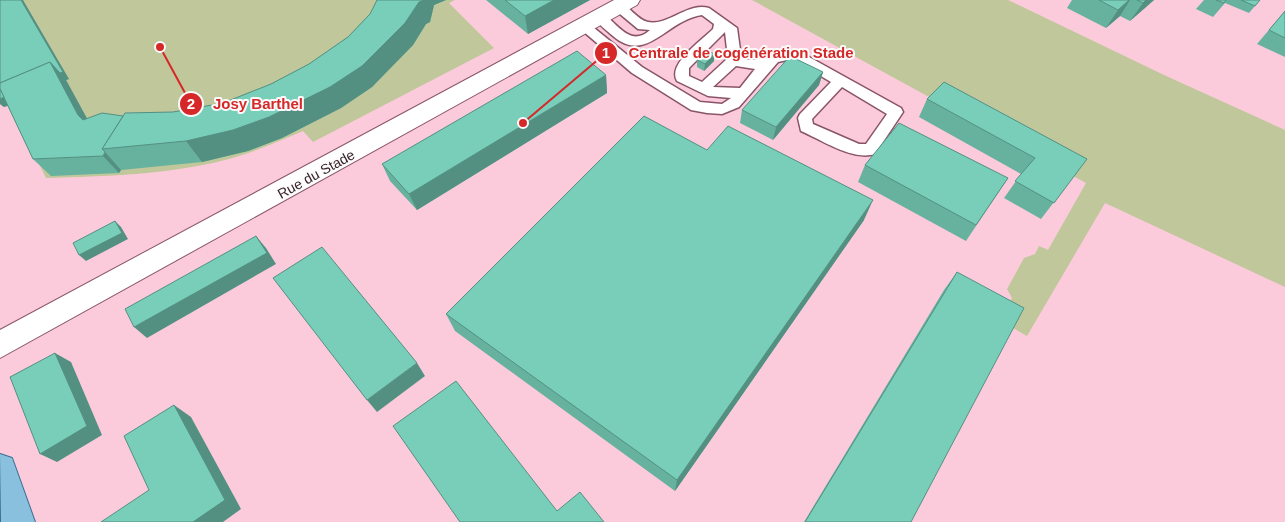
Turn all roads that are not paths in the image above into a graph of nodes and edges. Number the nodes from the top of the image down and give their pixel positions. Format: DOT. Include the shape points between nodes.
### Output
graph roads {
  1 [pos="608,12"];
  2 [pos="721,22"];
  3 [pos="662,26"];
  4 [pos="735,59"];
  5 [pos="773,59"];
  6 [pos="836,77"];
  7 [pos="703,89"];
  8 [pos="744,93"];
  9 [pos="0,345"];
  10 [pos="0,470"];
  11 [pos="18,522"];
  1 -- 3 [label="lane" via="643,26"];
  1 -- 3 [label="lane" via="624,37 635,42 652,38"];
  1 -- 8 [label="lane" via="637,70 696,106 726,108"];
  1 -- 9 [label="street, Rue du Stade"];
  2 -- 3 [label="lane" via="705,11 696,11"];
  2 -- 4 [label="lane" via="732,31"];
  2 -- 7 [label="lane" via="719,31 682,67 682,78"];
  4 -- 5 [label="lane" via="742,65 756,66"];
  4 -- 7 [label="lane"];
  5 -- 6 [label="lane" via="791,54"];
  5 -- 8 [label="lane"];
  6 -- 6 [label="lane" via="838,83 805,118 806,127 858,150 870,150 896,112"];
  7 -- 8 [label="lane"];
  10 -- 11 [label="main road"];
}
